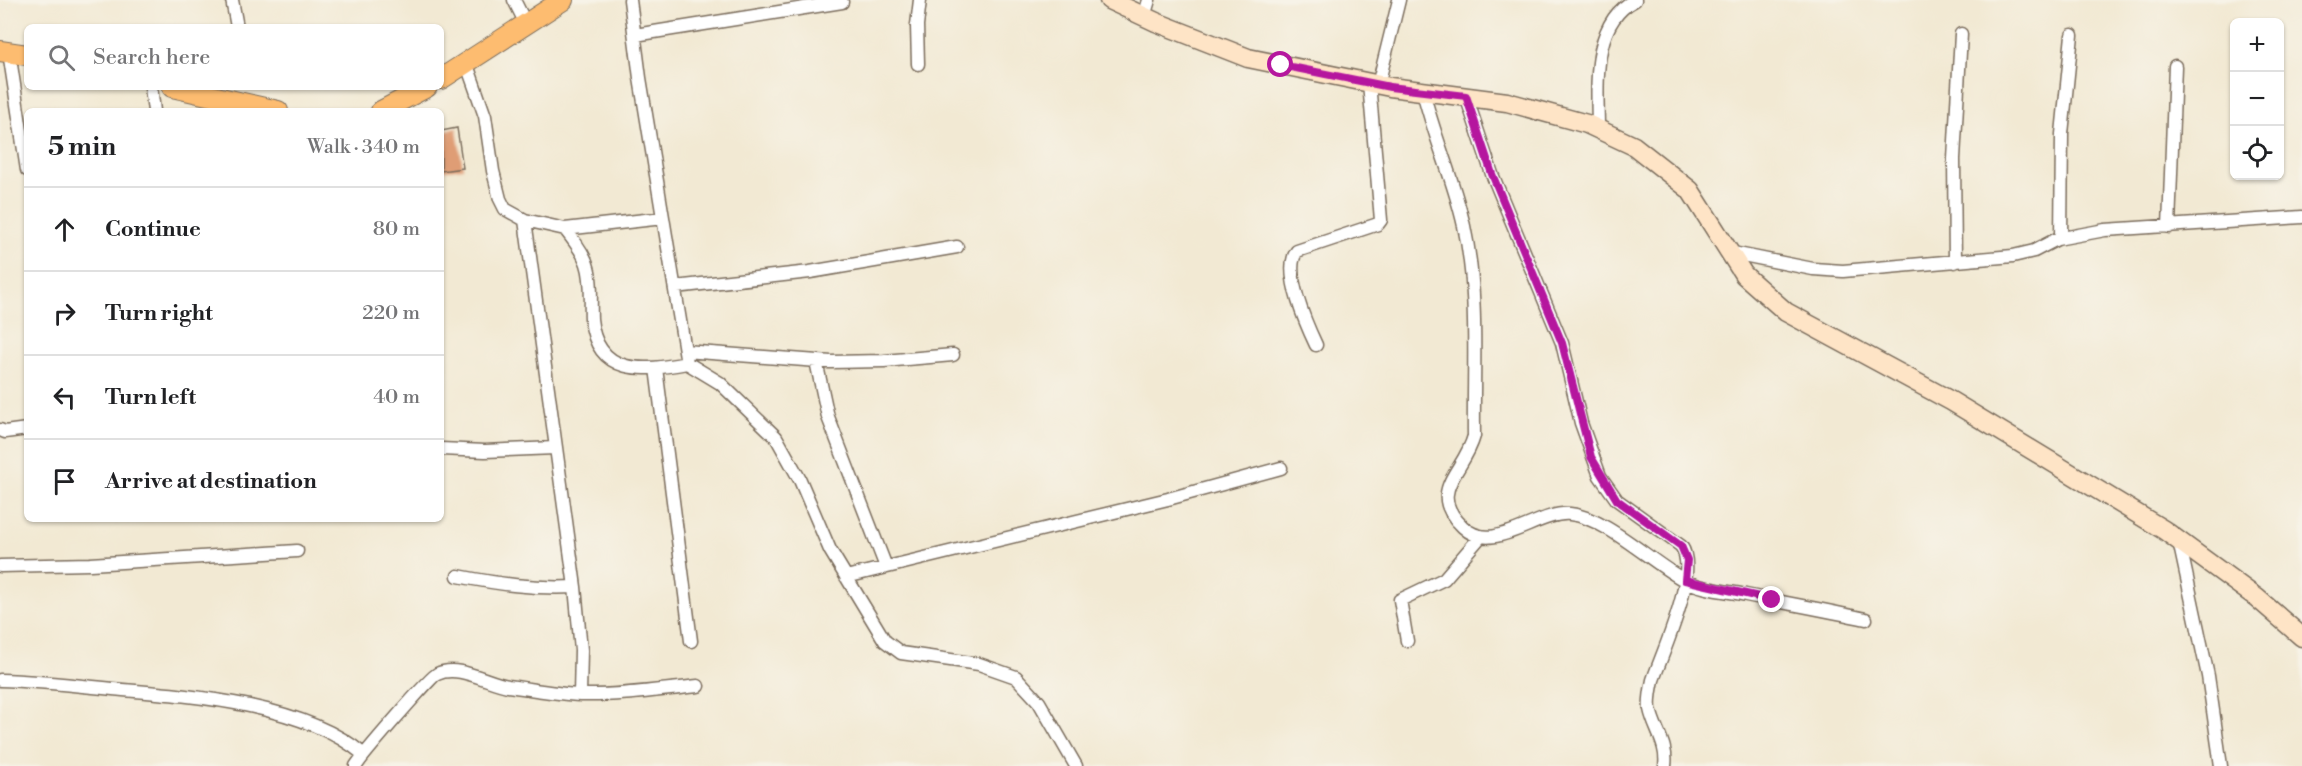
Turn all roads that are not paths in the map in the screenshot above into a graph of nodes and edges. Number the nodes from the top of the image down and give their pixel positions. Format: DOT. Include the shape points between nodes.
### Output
graph roads {
  1 [pos="232,0"];
  2 [pos="514,0"];
  3 [pos="563,0"];
  4 [pos="630,0"];
  5 [pos="920,0"];
  6 [pos="1110,0"];
  7 [pos="1399,0"];
  8 [pos="1635,0"];
  9 [pos="842,2"];
  10 [pos="1146,8"];
  11 [pos="236,24"];
  12 [pos="526,24"];
  13 [pos="1960,34"];
  14 [pos="2072,34"];
  15 [pos="635,35"];
  16 [pos="12,53"];
  17 [pos="464,63"];
  18 [pos="918,64"];
  19 [pos="2175,66"];
  20 [pos="444,77"];
  21 [pos="1373,84"];
  22 [pos="151,90"];
  23 [pos="199,90"];
  24 [pos="421,90"];
  25 [pos="1423,91"];
  26 [pos="236,94"];
  27 [pos="1466,96"];
  28 [pos="154,108"];
  29 [pos="271,108"];
  30 [pos="387,108"];
  31 [pos="1598,129"];
  32 [pos="24,147"];
  33 [pos="2302,217"];
  34 [pos="663,218"];
  35 [pos="525,220"];
  36 [pos="2169,227"];
  37 [pos="565,229"];
  38 [pos="2061,238"];
  39 [pos="957,247"];
  40 [pos="1728,252"];
  41 [pos="1955,262"];
  42 [pos="675,287"];
  43 [pos="1316,345"];
  44 [pos="953,354"];
  45 [pos="686,357"];
  46 [pos="816,361"];
  47 [pos="657,368"];
  48 [pos="24,429"];
  49 [pos="0,430"];
  50 [pos="555,448"];
  51 [pos="444,449"];
  52 [pos="1281,468"];
  53 [pos="1481,536"];
  54 [pos="2179,541"];
  55 [pos="297,551"];
  56 [pos="0,566"];
  57 [pos="886,567"];
  58 [pos="1686,570"];
  59 [pos="458,576"];
  60 [pos="846,577"];
  61 [pos="575,587"];
  62 [pos="1866,619"];
  63 [pos="2302,637"];
  64 [pos="691,641"];
  65 [pos="1407,641"];
  66 [pos="0,680"];
  67 [pos="698,686"];
  68 [pos="580,695"];
  69 [pos="361,752"];
  70 [pos="356,766"];
  71 [pos="1076,766"];
  72 [pos="1665,766"];
  73 [pos="2221,766"];
  1 -- 11 [label="street"];
  2 -- 12 [label="street"];
  3 -- 12 [label="main road"];
  4 -- 15 [label="street"];
  5 -- 18 [label="street"];
  6 -- 10 [label="street"];
  7 -- 21 [label="street"];
  8 -- 31 [label="street" via="1617,16 1603,41"];
  9 -- 15 [label="street"];
  10 -- 21 [label="street" via="1248,58"];
  12 -- 17 [label="main road"];
  13 -- 41 [label="street" via="1954,159"];
  14 -- 38 [label="street" via="2062,134"];
  15 -- 34 [label="street"];
  16 -- 32 [label="street"];
  17 -- 20 [label="main road"];
  17 -- 35 [label="street" via="485,116 500,199 505,209"];
  19 -- 36 [label="street"];
  21 -- 25 [label="street"];
  21 -- 43 [label="street" via="1381,220 1298,251 1293,261 1296,288"];
  22 -- 28 [label="street"];
  23 -- 26 [label="main road"];
  24 -- 30 [label="main road"];
  25 -- 27 [label="street"];
  25 -- 53 [label="street" via="1457,199 1470,268 1474,436 1463,464 1448,482 1445,501 1463,528"];
  26 -- 29 [label="main road"];
  27 -- 31 [label="street" via="1507,102"];
  27 -- 58 [label="street" via="1492,174 1562,343 1591,457 1617,500 1681,546"];
  31 -- 40 [label="street" via="1634,146 1680,180 1699,202"];
  33 -- 36 [label="street"];
  34 -- 37 [label="street"];
  34 -- 42 [label="street"];
  35 -- 37 [label="street"];
  35 -- 50 [label="street"];
  36 -- 38 [label="street" via="2105,230"];
  37 -- 47 [label="street" via="588,265 591,321 600,348 619,364"];
  38 -- 41 [label="street" via="2024,254"];
  39 -- 42 [label="street" via="810,272"];
  40 -- 41 [label="street" via="1843,271"];
  40 -- 54 [label="street" via="1744,275 1786,312 1952,401"];
  42 -- 45 [label="street"];
  44 -- 46 [label="street" via="884,361"];
  45 -- 46 [label="street"];
  45 -- 47 [label="street"];
  45 -- 60 [label="street" via="720,383 776,437"];
  46 -- 57 [label="street" via="828,417"];
  47 -- 64 [label="street"];
  48 -- 49 [label="street"];
  50 -- 51 [label="street"];
  50 -- 61 [label="street"];
  52 -- 57 [label="street"];
  53 -- 58 [label="street" via="1501,535 1560,515 1581,516"];
  53 -- 65 [label="street" via="1444,579 1400,600"];
  54 -- 63 [label="street" via="2257,598"];
  54 -- 73 [label="street" via="2208,676"];
  55 -- 56 [label="street" via="101,564"];
  57 -- 60 [label="street"];
  58 -- 62 [label="street"];
  58 -- 72 [label="street" via="1650,695 1650,710 1665,750"];
  59 -- 61 [label="street" via="513,587"];
  60 -- 71 [label="street" via="892,649 979,664 1016,677 1044,710"];
  61 -- 68 [label="street" via="581,650"];
  66 -- 69 [label="street" via="228,700 330,732"];
  67 -- 68 [label="street"];
  68 -- 69 [label="street" via="500,685 447,671 431,678"];
  69 -- 70 [label="street"];
}
